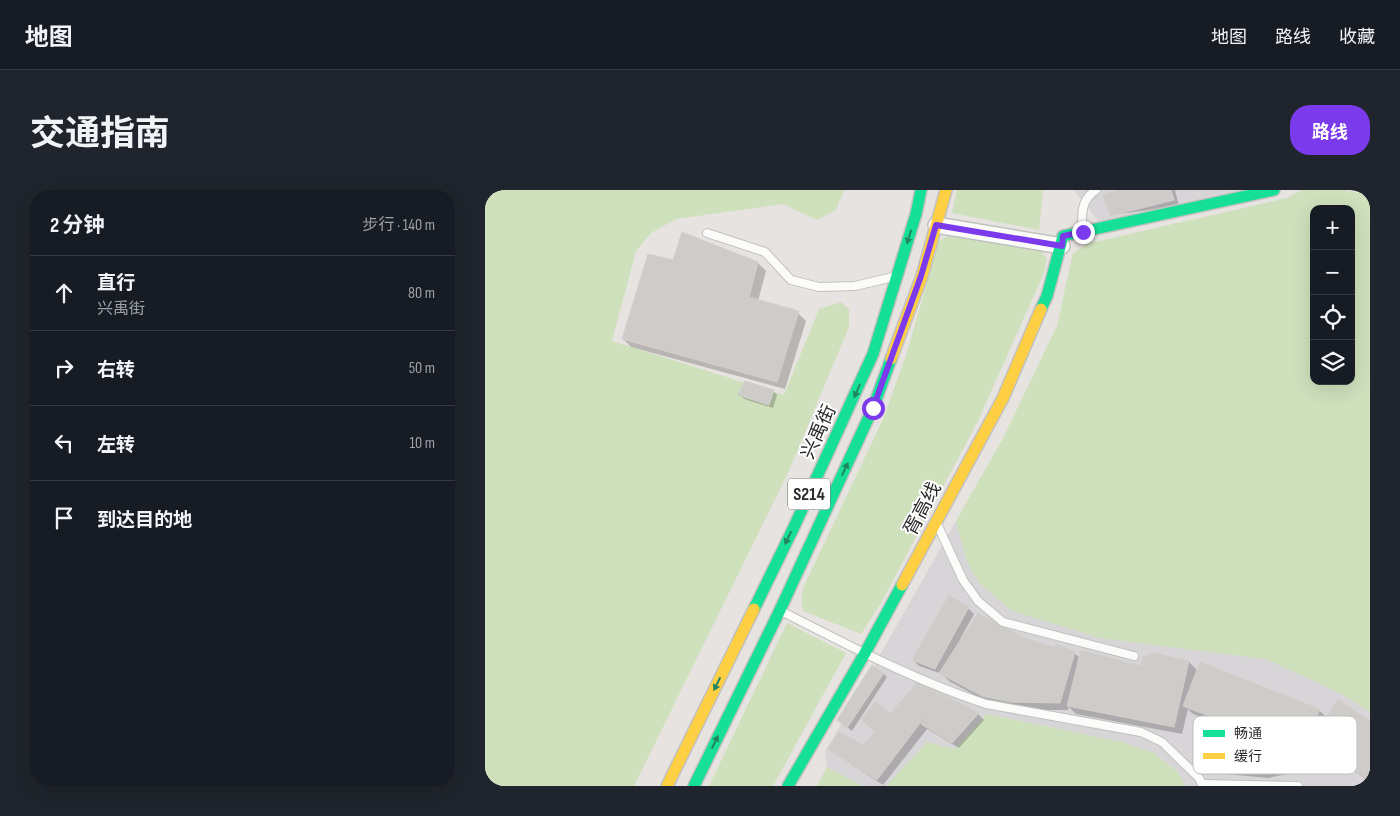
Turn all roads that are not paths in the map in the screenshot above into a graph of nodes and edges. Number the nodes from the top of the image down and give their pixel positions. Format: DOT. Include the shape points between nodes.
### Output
graph roads {
  1 [pos="921,190"];
  2 [pos="946,190"];
  3 [pos="1096,190"];
  4 [pos="1274,190"];
  5 [pos="936,225"];
  6 [pos="1083,232"];
  7 [pos="707,233"];
  8 [pos="1062,241"];
  9 [pos="897,276"];
  10 [pos="936,522"];
  11 [pos="780,610"];
  12 [pos="865,653"];
  13 [pos="1134,656"];
  14 [pos="1193,772"];
  15 [pos="1195,774"];
  16 [pos="1203,785"];
  17 [pos="667,786"];
  18 [pos="694,786"];
  19 [pos="788,786"];
  20 [pos="1298,786"];
  1 -- 9 [label="main road, 兴禹街 / S214, one-way"];
  2 -- 5 [label="main road, 兴禹街 / S214"];
  3 -- 6 [label="lane" via="1089,195 1081,212"];
  4 -- 6 [label="main road"];
  5 -- 8 [label="street"];
  11 -- 5 [label="main road, 兴禹街 / S214, one-way" via="873,408"];
  6 -- 8 [label="main road"];
  7 -- 9 [label="lane" via="765,252 791,280 819,287 855,286"];
  8 -- 10 [label="main road, 胥高线" via="1047,296 1003,398"];
  9 -- 17 [label="main road, 兴禹街 / S214, one-way" via="873,354 841,428"];
  10 -- 12 [label="main road, 胥高线"];
  10 -- 13 [label="lane" via="977,601 1003,622"];
  11 -- 12 [label="lane"];
  18 -- 11 [label="main road, 兴禹街 / S214, one-way"];
  12 -- 14 [label="lane" via="986,704 1141,732 1162,742"];
  12 -- 19 [label="main road, 胥高线"];
  15 -- 16 [label="lane"];
  16 -- 20 [label="lane"];
}
